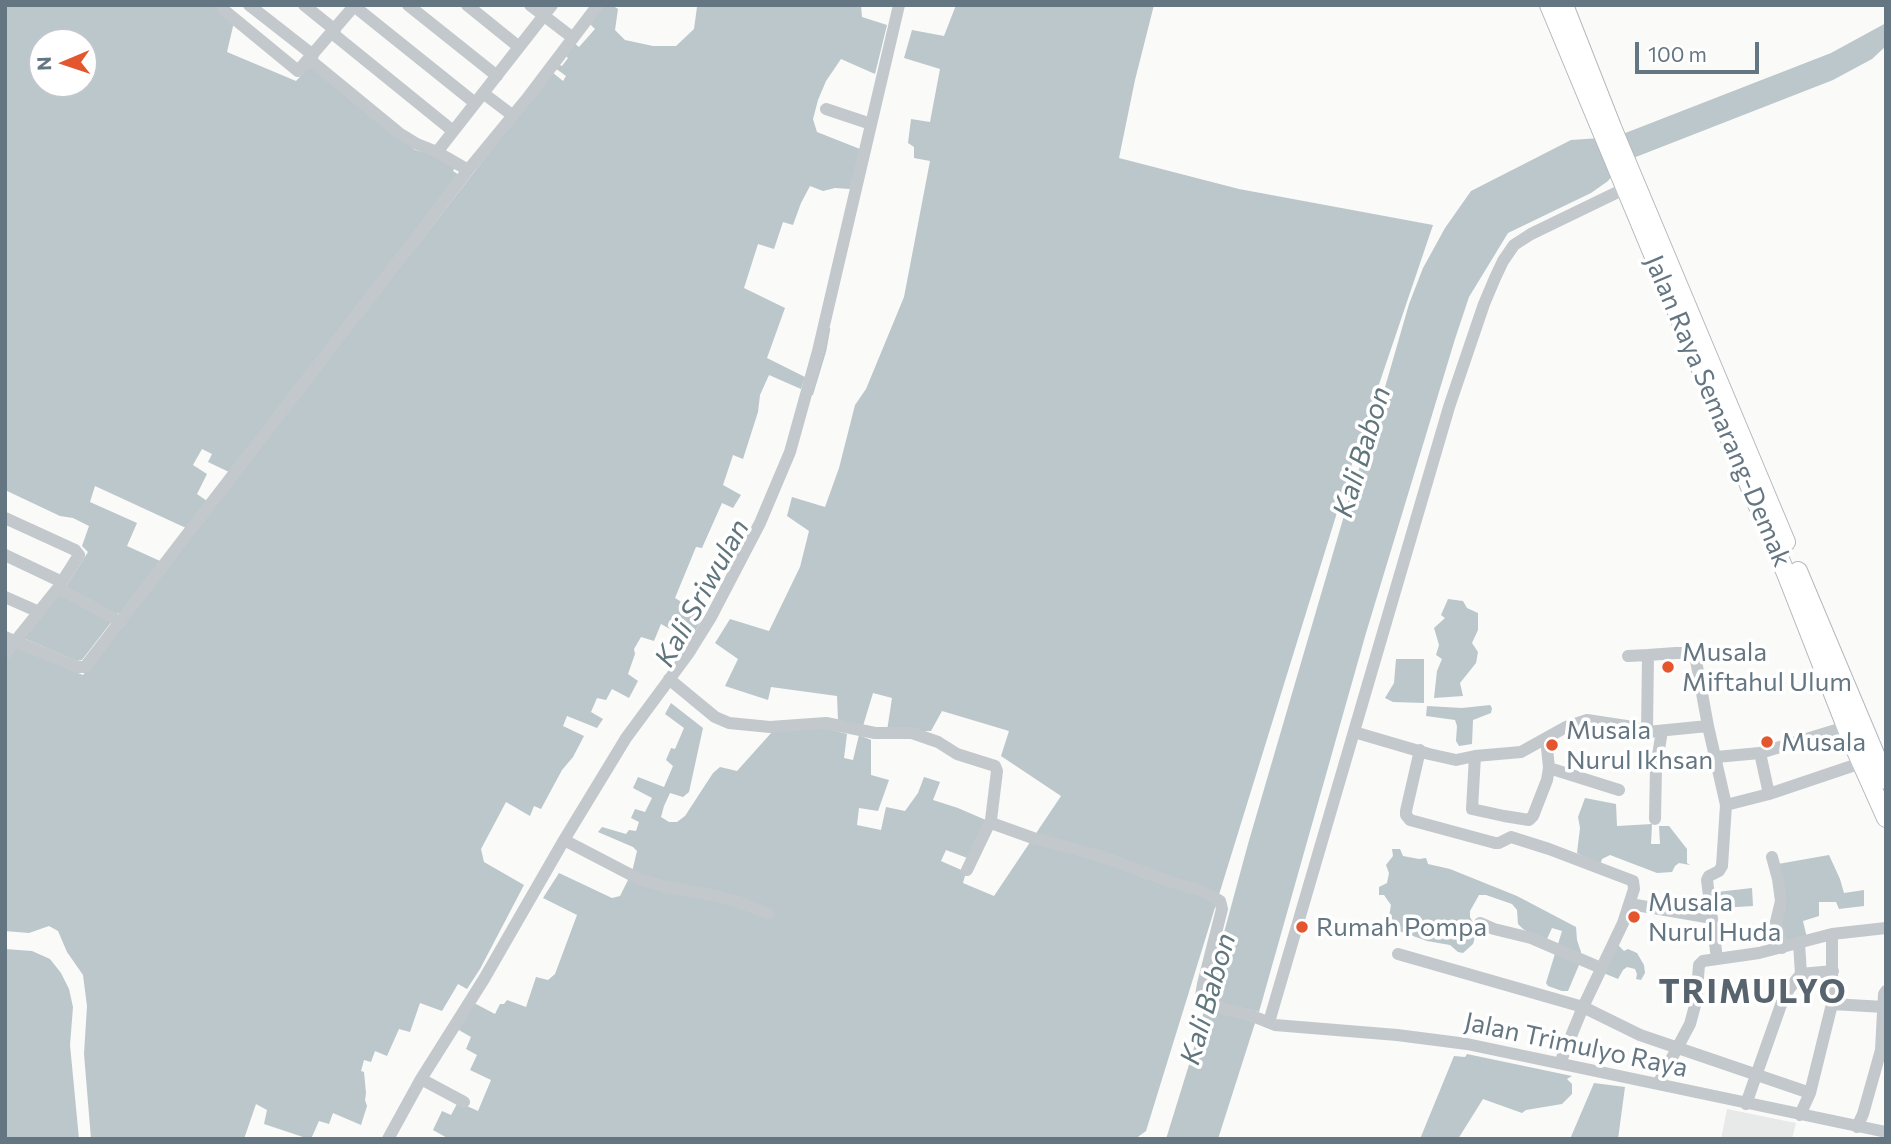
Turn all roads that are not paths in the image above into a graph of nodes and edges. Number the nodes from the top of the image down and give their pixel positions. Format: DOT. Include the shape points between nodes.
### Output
graph roads {
  1 [pos="223,5"];
  2 [pos="249,5"];
  3 [pos="304,5"];
  4 [pos="408,5"];
  5 [pos="467,5"];
  6 [pos="530,5"];
  7 [pos="552,5"];
  8 [pos="598,5"];
  9 [pos="899,5"];
  10 [pos="1549,5"];
  11 [pos="1564,5"];
  12 [pos="355,6"];
  13 [pos="544,16"];
  14 [pos="333,31"];
  15 [pos="573,38"];
  16 [pos="519,47"];
  17 [pos="311,58"];
  18 [pos="497,76"];
  19 [pos="484,93"];
  20 [pos="475,103"];
  21 [pos="825,109"];
  22 [pos="512,116"];
  23 [pos="871,124"];
  24 [pos="1607,130"];
  25 [pos="453,131"];
  26 [pos="436,152"];
  27 [pos="468,170"];
  28 [pos="1625,180"];
  29 [pos="5,518"];
  30 [pos="5,555"];
  31 [pos="60,585"];
  32 [pos="5,597"];
  33 [pos="39,612"];
  34 [pos="121,622"];
  35 [pos="11,639"];
  36 [pos="5,654"];
  37 [pos="1648,655"];
  38 [pos="1628,656"];
  39 [pos="669,679"];
  40 [pos="1708,726"];
  41 [pos="1662,731"];
  42 [pos="1354,732"];
  43 [pos="1647,732"];
  44 [pos="1546,738"];
  45 [pos="1853,742"];
  46 [pos="1420,751"];
  47 [pos="1760,753"];
  48 [pos="1475,756"];
  49 [pos="1716,757"];
  50 [pos="1861,763"];
  51 [pos="1549,768"];
  52 [pos="1886,780"];
  53 [pos="1619,790"];
  54 [pos="1769,794"];
  55 [pos="1726,805"];
  56 [pos="1886,818"];
  57 [pos="1655,819"];
  58 [pos="991,820"];
  59 [pos="564,840"];
  60 [pos="1772,857"];
  61 [pos="967,870"];
  62 [pos="1630,904"];
  63 [pos="769,915"];
  64 [pos="1712,918"];
  65 [pos="1480,923"];
  66 [pos="1886,928"];
  67 [pos="1832,934"];
  68 [pos="1799,943"];
  69 [pos="1782,948"];
  70 [pos="1398,954"];
  71 [pos="1717,959"];
  72 [pos="1601,968"];
  73 [pos="1832,971"];
  74 [pos="1801,974"];
  75 [pos="1886,991"];
  76 [pos="1832,1004"];
  77 [pos="1583,1007"];
  78 [pos="1884,1007"];
  79 [pos="1269,1022"];
  80 [pos="1677,1049"];
  81 [pos="1560,1063"];
  82 [pos="1756,1075"];
  83 [pos="421,1079"];
  84 [pos="1658,1084"];
  85 [pos="1810,1093"];
  86 [pos="464,1102"];
  87 [pos="1746,1104"];
  88 [pos="1863,1114"];
  89 [pos="1800,1115"];
  90 [pos="1857,1127"];
  91 [pos="1886,1131"];
  92 [pos="388,1139"];
  1 -- 17 [label="street" via="298,71"];
  2 -- 17 [label="street"];
  3 -- 14 [label="street"];
  4 -- 18 [label="street"];
  5 -- 16 [label="street"];
  6 -- 13 [label="street"];
  7 -- 13 [label="street"];
  8 -- 15 [label="street"];
  9 -- 23 [label="street"];
  10 -- 24 [label="highway, Jalan Raya Semarang-Demak"];
  11 -- 24 [label="highway, Jalan Raya Semarang-Demak"];
  12 -- 14 [label="street"];
  12 -- 20 [label="street"];
  13 -- 15 [label="street"];
  13 -- 16 [label="street"];
  14 -- 17 [label="street"];
  14 -- 25 [label="street"];
  15 -- 22 [label="street"];
  16 -- 18 [label="street"];
  17 -- 26 [label="street" via="400,133"];
  18 -- 19 [label="street"];
  19 -- 20 [label="street"];
  19 -- 22 [label="street"];
  20 -- 25 [label="street"];
  21 -- 23 [label="street"];
  22 -- 27 [label="street"];
  23 -- 39 [label="street" via="790,452 712,617"];
  24 -- 28 [label="highway, Jalan Raya Semarang-Demak"];
  25 -- 26 [label="street"];
  26 -- 27 [label="street"];
  27 -- 34 [label="street"];
  28 -- 42 [label="street" via="1531,233 1514,245 1503,261 1449,407"];
  28 -- 45 [label="highway, Jalan Raya Semarang-Demak"];
  28 -- 52 [label="highway, Jalan Raya Semarang-Demak"];
  29 -- 31 [label="street" via="77,551 79,558"];
  30 -- 31 [label="street"];
  31 -- 33 [label="street"];
  31 -- 34 [label="street"];
  32 -- 33 [label="street"];
  33 -- 35 [label="street"];
  34 -- 35 [label="street" via="82,668"];
  35 -- 36 [label="street"];
  37 -- 38 [label="street"];
  37 -- 40 [label="street" via="1695,655"];
  37 -- 43 [label="street"];
  39 -- 58 [label="street" via="729,723 770,727 826,723 875,733 912,733 994,765"];
  39 -- 59 [label="street" via="626,738"];
  40 -- 41 [label="street"];
  40 -- 49 [label="street"];
  41 -- 43 [label="street"];
  41 -- 57 [label="street"];
  42 -- 46 [label="street"];
  42 -- 79 [label="street"];
  43 -- 44 [label="street" via="1587,720"];
  44 -- 48 [label="street" via="1517,753"];
  44 -- 51 [label="street"];
  45 -- 47 [label="street" via="1836,730"];
  45 -- 50 [label="highway, Jalan Raya Semarang-Demak"];
  46 -- 48 [label="street" via="1452,759"];
  46 -- 62 [label="street" via="1408,819 1495,843 1511,837 1629,879 1634,885"];
  47 -- 49 [label="street"];
  47 -- 54 [label="street"];
  48 -- 51 [label="street" via="1472,809 1504,816 1531,819"];
  49 -- 55 [label="street"];
  50 -- 54 [label="street"];
  50 -- 56 [label="highway, Jalan Raya Semarang-Demak"];
  51 -- 53 [label="street"];
  54 -- 55 [label="street"];
  55 -- 64 [label="street" via="1722,866 1707,880"];
  58 -- 61 [label="street"];
  58 -- 79 [label="street, Jalan Trimulyo Raya" via="1220,901 1222,909 1200,1002"];
  59 -- 63 [label="street" via="639,878 739,902"];
  59 -- 83 [label="street"];
  60 -- 69 [label="street" via="1781,901 1776,930"];
  62 -- 64 [label="street"];
  62 -- 72 [label="street"];
  64 -- 71 [label="street"];
  65 -- 72 [label="street"];
  66 -- 67 [label="street"];
  67 -- 68 [label="street"];
  67 -- 73 [label="street"];
  68 -- 69 [label="street"];
  68 -- 74 [label="street"];
  69 -- 71 [label="street"];
  70 -- 77 [label="street"];
  71 -- 80 [label="street" via="1699,965 1694,1010"];
  72 -- 77 [label="street"];
  73 -- 74 [label="street"];
  73 -- 76 [label="street"];
  74 -- 82 [label="street" via="1782,1002"];
  75 -- 78 [label="street"];
  76 -- 78 [label="street"];
  76 -- 85 [label="street"];
  77 -- 80 [label="street"];
  77 -- 81 [label="street"];
  78 -- 88 [label="street" via="1881,1050"];
  79 -- 81 [label="street, Jalan Trimulyo Raya" via="1467,1044"];
  80 -- 82 [label="street"];
  80 -- 84 [label="street"];
  81 -- 84 [label="street, Jalan Trimulyo Raya"];
  82 -- 85 [label="street"];
  82 -- 87 [label="street"];
  83 -- 86 [label="street"];
  83 -- 92 [label="street"];
  84 -- 87 [label="street, Jalan Trimulyo Raya"];
  85 -- 89 [label="street"];
  87 -- 89 [label="street, Jalan Trimulyo Raya"];
  88 -- 90 [label="street"];
  88 -- 91 [label="street"];
  89 -- 90 [label="street, Jalan Trimulyo Raya"];
  90 -- 91 [label="street, Jalan Trimulyo Raya"];
}
